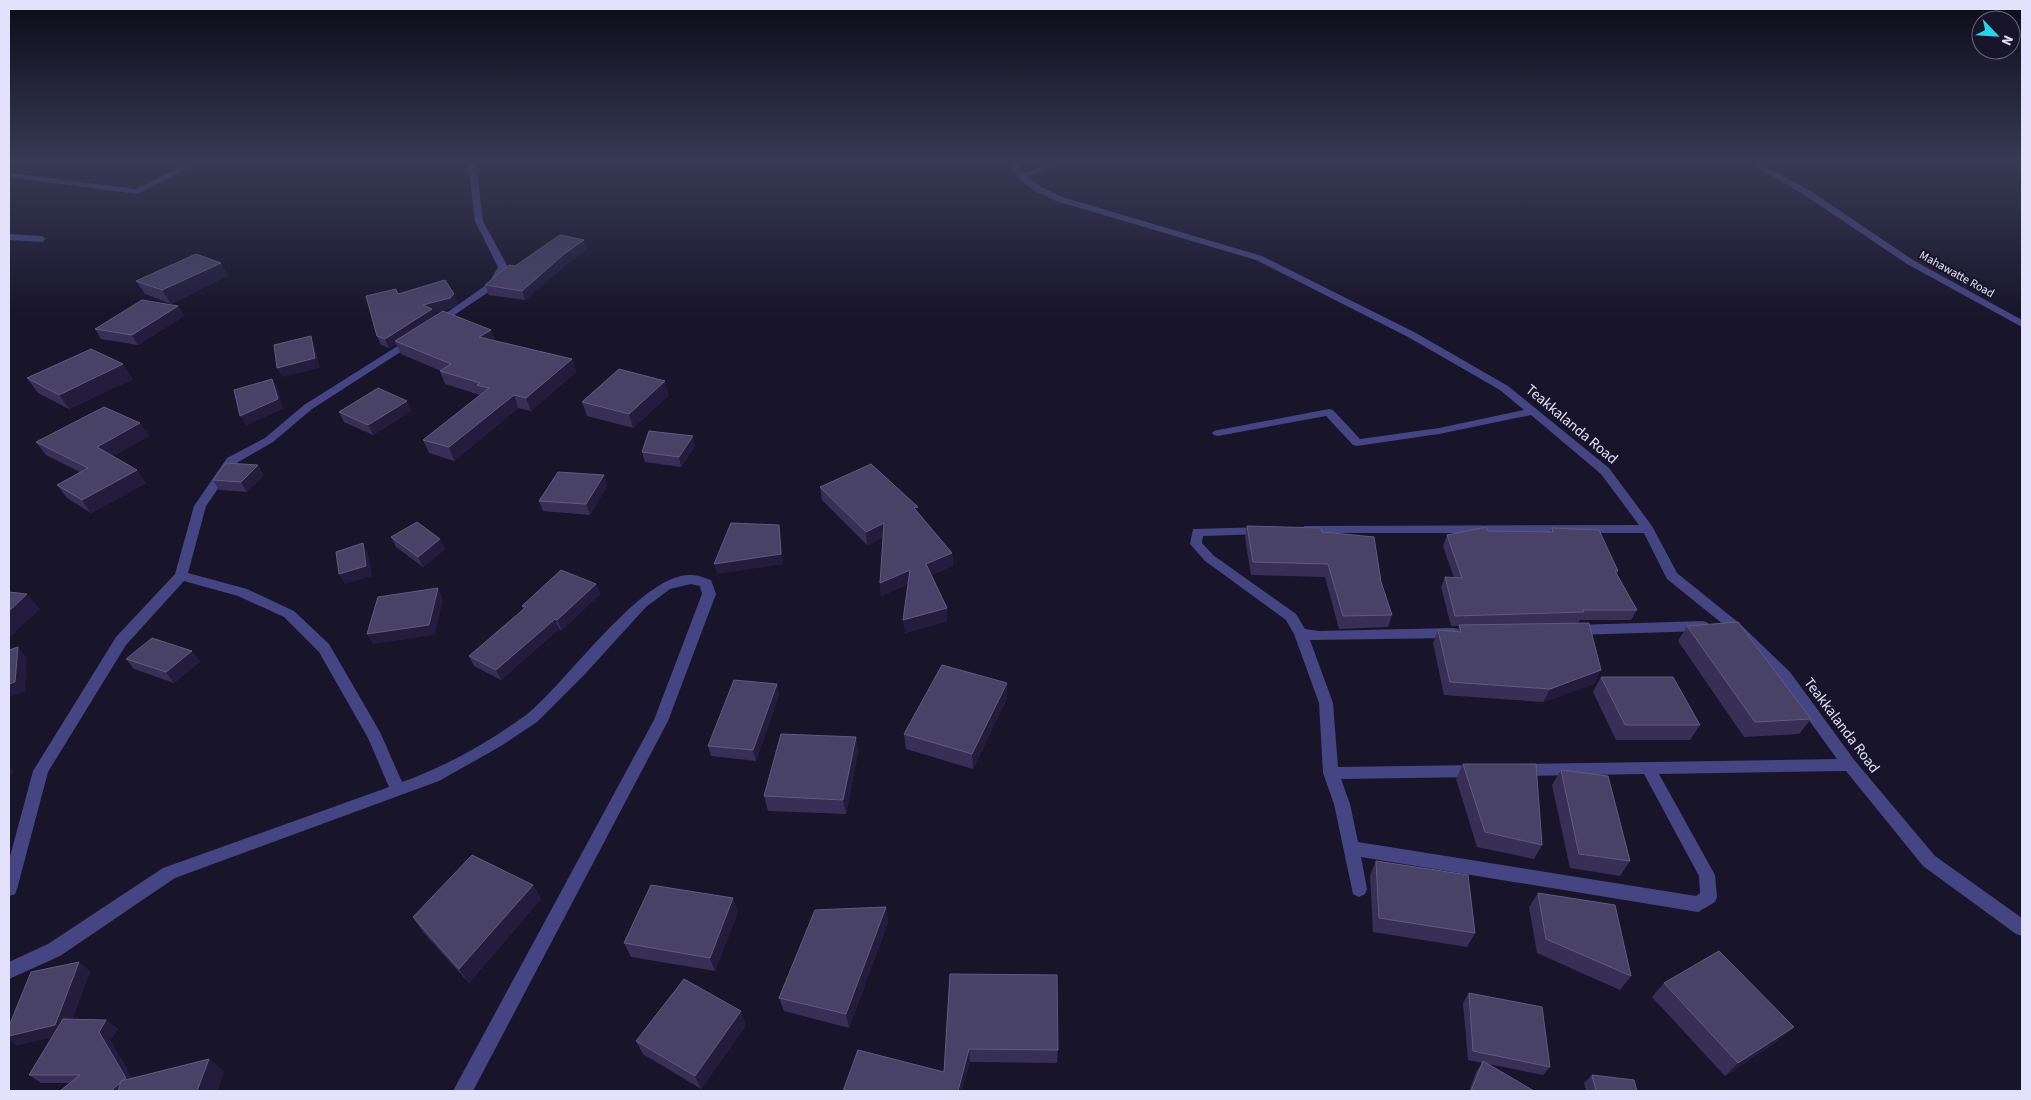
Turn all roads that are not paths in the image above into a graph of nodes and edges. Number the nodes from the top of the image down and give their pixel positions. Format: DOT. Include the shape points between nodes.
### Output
graph roads {
  1 [pos="478,214"];
  2 [pos="1110,214"];
  3 [pos="1839,214"];
  4 [pos="9,237"];
  5 [pos="42,239"];
  6 [pos="2022,324"];
  7 [pos="1531,412"];
  8 [pos="1218,434"];
  9 [pos="1648,529"];
  10 [pos="1273,530"];
  11 [pos="1292,530"];
  12 [pos="181,576"];
  13 [pos="1734,626"];
  14 [pos="1566,630"];
  15 [pos="1467,632"];
  16 [pos="1301,634"];
  17 [pos="1850,765"];
  18 [pos="1648,768"];
  19 [pos="1331,773"];
  20 [pos="398,790"];
  21 [pos="1351,848"];
  22 [pos="9,889"];
  23 [pos="1359,889"];
  24 [pos="2022,928"];
  25 [pos="9,971"];
  26 [pos="463,1091"];
  1 -- 12 [label="street" via="503,267 493,285 308,407 269,440 231,461 200,506"];
  2 -- 7 [label="street, Teakkalanda Road" via="1259,258 1412,335 1504,388"];
  3 -- 6 [label="street, Mahawatte Road" via="1910,262"];
  4 -- 5 [label="street"];
  7 -- 8 [label="street" via="1439,431 1357,443 1329,412"];
  7 -- 9 [label="street, Teakkalanda Road" via="1605,471"];
  9 -- 11 [label="street"];
  9 -- 13 [label="street, Teakkalanda Road" via="1672,576"];
  10 -- 16 [label="street" via="1197,532 1196,544 1209,558 1291,617"];
  12 -- 20 [label="street" via="242,592 289,614 324,648 376,736"];
  12 -- 22 [label="street" via="121,641 41,771"];
  13 -- 14 [label="street"];
  13 -- 17 [label="street, Teakkalanda Road" via="1785,676"];
  15 -- 16 [label="street"];
  16 -- 19 [label="street" via="1326,703"];
  17 -- 18 [label="street"];
  17 -- 24 [label="street, Teakkalanda Road" via="1929,861"];
  18 -- 19 [label="street"];
  18 -- 21 [label="street" via="1707,875 1709,897 1698,904"];
  19 -- 21 [label="street" via="1342,804"];
  20 -- 25 [label="street" via="169,873 54,950"];
  20 -- 26 [label="street" via="434,777 532,718 641,604 666,586 692,579 706,583 708,594 662,721"];
  21 -- 23 [label="street"];
}
